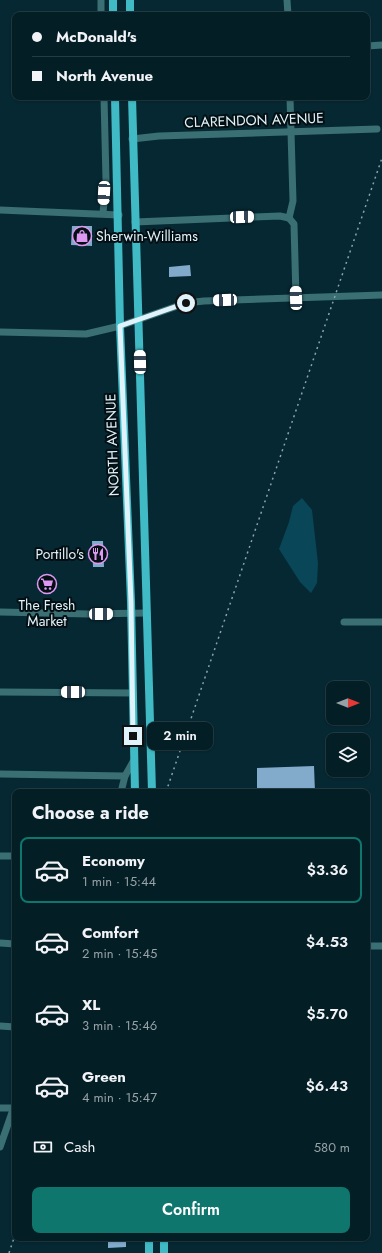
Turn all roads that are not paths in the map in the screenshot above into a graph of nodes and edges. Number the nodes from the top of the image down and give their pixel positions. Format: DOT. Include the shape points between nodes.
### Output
graph roads {
  1 [pos="101,0"];
  2 [pos="113,0"];
  3 [pos="130,0"];
  4 [pos="287,0"];
  5 [pos="102,12"];
  6 [pos="113,12"];
  7 [pos="130,12"];
  8 [pos="288,12"];
  9 [pos="382,45"];
  10 [pos="370,46"];
  11 [pos="104,100"];
  12 [pos="115,100"];
  13 [pos="132,100"];
  14 [pos="290,100"];
  15 [pos="377,129"];
  16 [pos="291,131"];
  17 [pos="132,139"];
  18 [pos="0,210"];
  19 [pos="103,213"];
  20 [pos="118,215"];
  21 [pos="289,218"];
  22 [pos="135,222"];
  23 [pos="382,295"];
  24 [pos="296,298"];
  25 [pos="140,320"];
  26 [pos="120,326"];
  27 [pos="0,332"];
  28 [pos="0,612"];
  29 [pos="130,613"];
  30 [pos="147,613"];
  31 [pos="344,622"];
  32 [pos="382,622"];
  33 [pos="0,692"];
  34 [pos="133,693"];
  35 [pos="134,760"];
  36 [pos="0,774"];
  37 [pos="125,776"];
  38 [pos="122,789"];
  39 [pos="135,789"];
  40 [pos="152,789"];
  41 [pos="0,856"];
  42 [pos="12,856"];
  43 [pos="0,943"];
  44 [pos="12,944"];
  45 [pos="370,946"];
  46 [pos="382,946"];
  47 [pos="0,1026"];
  48 [pos="12,1027"];
  49 [pos="12,1106"];
  50 [pos="0,1108"];
  51 [pos="12,1112"];
  52 [pos="0,1147"];
  53 [pos="149,1241"];
  54 [pos="164,1241"];
  55 [pos="150,1253"];
  56 [pos="164,1253"];
  1 -- 5 [label="street"];
  2 -- 6 [label="main road"];
  3 -- 7 [label="main road"];
  4 -- 8 [label="street"];
  9 -- 10 [label="street"];
  11 -- 19 [label="street" via="106,180"];
  12 -- 20 [label="main road, NORTH AVENUE"];
  13 -- 17 [label="main road"];
  14 -- 16 [label="street"];
  15 -- 16 [label="street, CLARENDON AVENUE"];
  16 -- 17 [label="street, CLARENDON AVENUE"];
  16 -- 21 [label="street" via="293,201"];
  17 -- 22 [label="main road"];
  18 -- 19 [label="street"];
  19 -- 20 [label="street"];
  20 -- 26 [label="main road, NORTH AVENUE"];
  21 -- 22 [label="street" via="280,216"];
  21 -- 24 [label="street" via="294,224"];
  22 -- 25 [label="main road"];
  23 -- 24 [label="street"];
  24 -- 25 [label="street" via="186,303"];
  25 -- 26 [label="street"];
  25 -- 30 [label="main road"];
  26 -- 27 [label="street" via="78,334"];
  26 -- 29 [label="main road, NORTH AVENUE"];
  28 -- 29 [label="street"];
  29 -- 30 [label="street"];
  29 -- 34 [label="main road, NORTH AVENUE"];
  30 -- 40 [label="main road"];
  31 -- 32 [label="street"];
  33 -- 34 [label="street"];
  34 -- 35 [label="main road, NORTH AVENUE"];
  35 -- 37 [label="street"];
  35 -- 39 [label="main road, NORTH AVENUE"];
  36 -- 37 [label="street"];
  37 -- 38 [label="street"];
  41 -- 42 [label="street"];
  43 -- 44 [label="street"];
  45 -- 46 [label="street"];
  47 -- 48 [label="street"];
  49 -- 50 [label="street"];
  51 -- 52 [label="street"];
  53 -- 55 [label="main road"];
  54 -- 56 [label="main road"];
}
